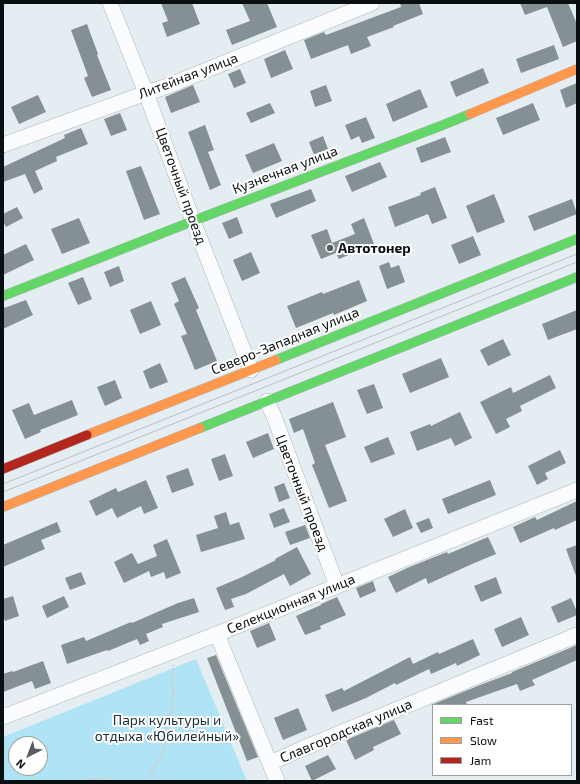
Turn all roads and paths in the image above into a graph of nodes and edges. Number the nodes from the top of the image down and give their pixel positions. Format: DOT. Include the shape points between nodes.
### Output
graph roads {
  1 [pos="110,3"];
  2 [pos="372,3"];
  3 [pos="577,69"];
  4 [pos="146,93"];
  5 [pos="3,145"];
  6 [pos="193,220"];
  7 [pos="577,239"];
  8 [pos="577,278"];
  9 [pos="3,296"];
  10 [pos="251,370"];
  11 [pos="267,401"];
  12 [pos="3,469"];
  13 [pos="577,490"];
  14 [pos="3,507"];
  15 [pos="337,586"];
  16 [pos="217,634"];
  17 [pos="577,635"];
  18 [pos="174,650"];
  19 [pos="3,717"];
  20 [pos="270,763"];
  21 [pos="83,781"];
  22 [pos="111,781"];
  23 [pos="147,781"];
  24 [pos="277,781"];
  1 -- 4 [label="street, Цветочный проезд"];
  2 -- 4 [label="street, Литейная улица"];
  3 -- 6 [label="main road, Кузнечная улица" via="443,125"];
  4 -- 5 [label="street, Литейная улица"];
  4 -- 6 [label="street, Цветочный проезд"];
  6 -- 9 [label="main road, Кузнечная улица"];
  6 -- 10 [label="street, Цветочный проезд"];
  7 -- 10 [label="main road, Северо-Западная улица"];
  8 -- 11 [label="main road"];
  10 -- 12 [label="main road, Северо-Западная улица"];
  11 -- 14 [label="main road"];
  11 -- 15 [label="street, Цветочный проезд"];
  13 -- 15 [label="street, Селекционная улица"];
  15 -- 16 [label="street, Селекционная улица"];
  16 -- 18 [label="street, Селекционная улица"];
  16 -- 20 [label="street"];
  17 -- 20 [label="street, Славгородская улица"];
  18 -- 19 [label="street, Селекционная улица"];
  18 -- 23 [label="path" via="173,701 163,752"];
  20 -- 24 [label="street"];
  21 -- 22 [label="path" via="103,778"];
}
